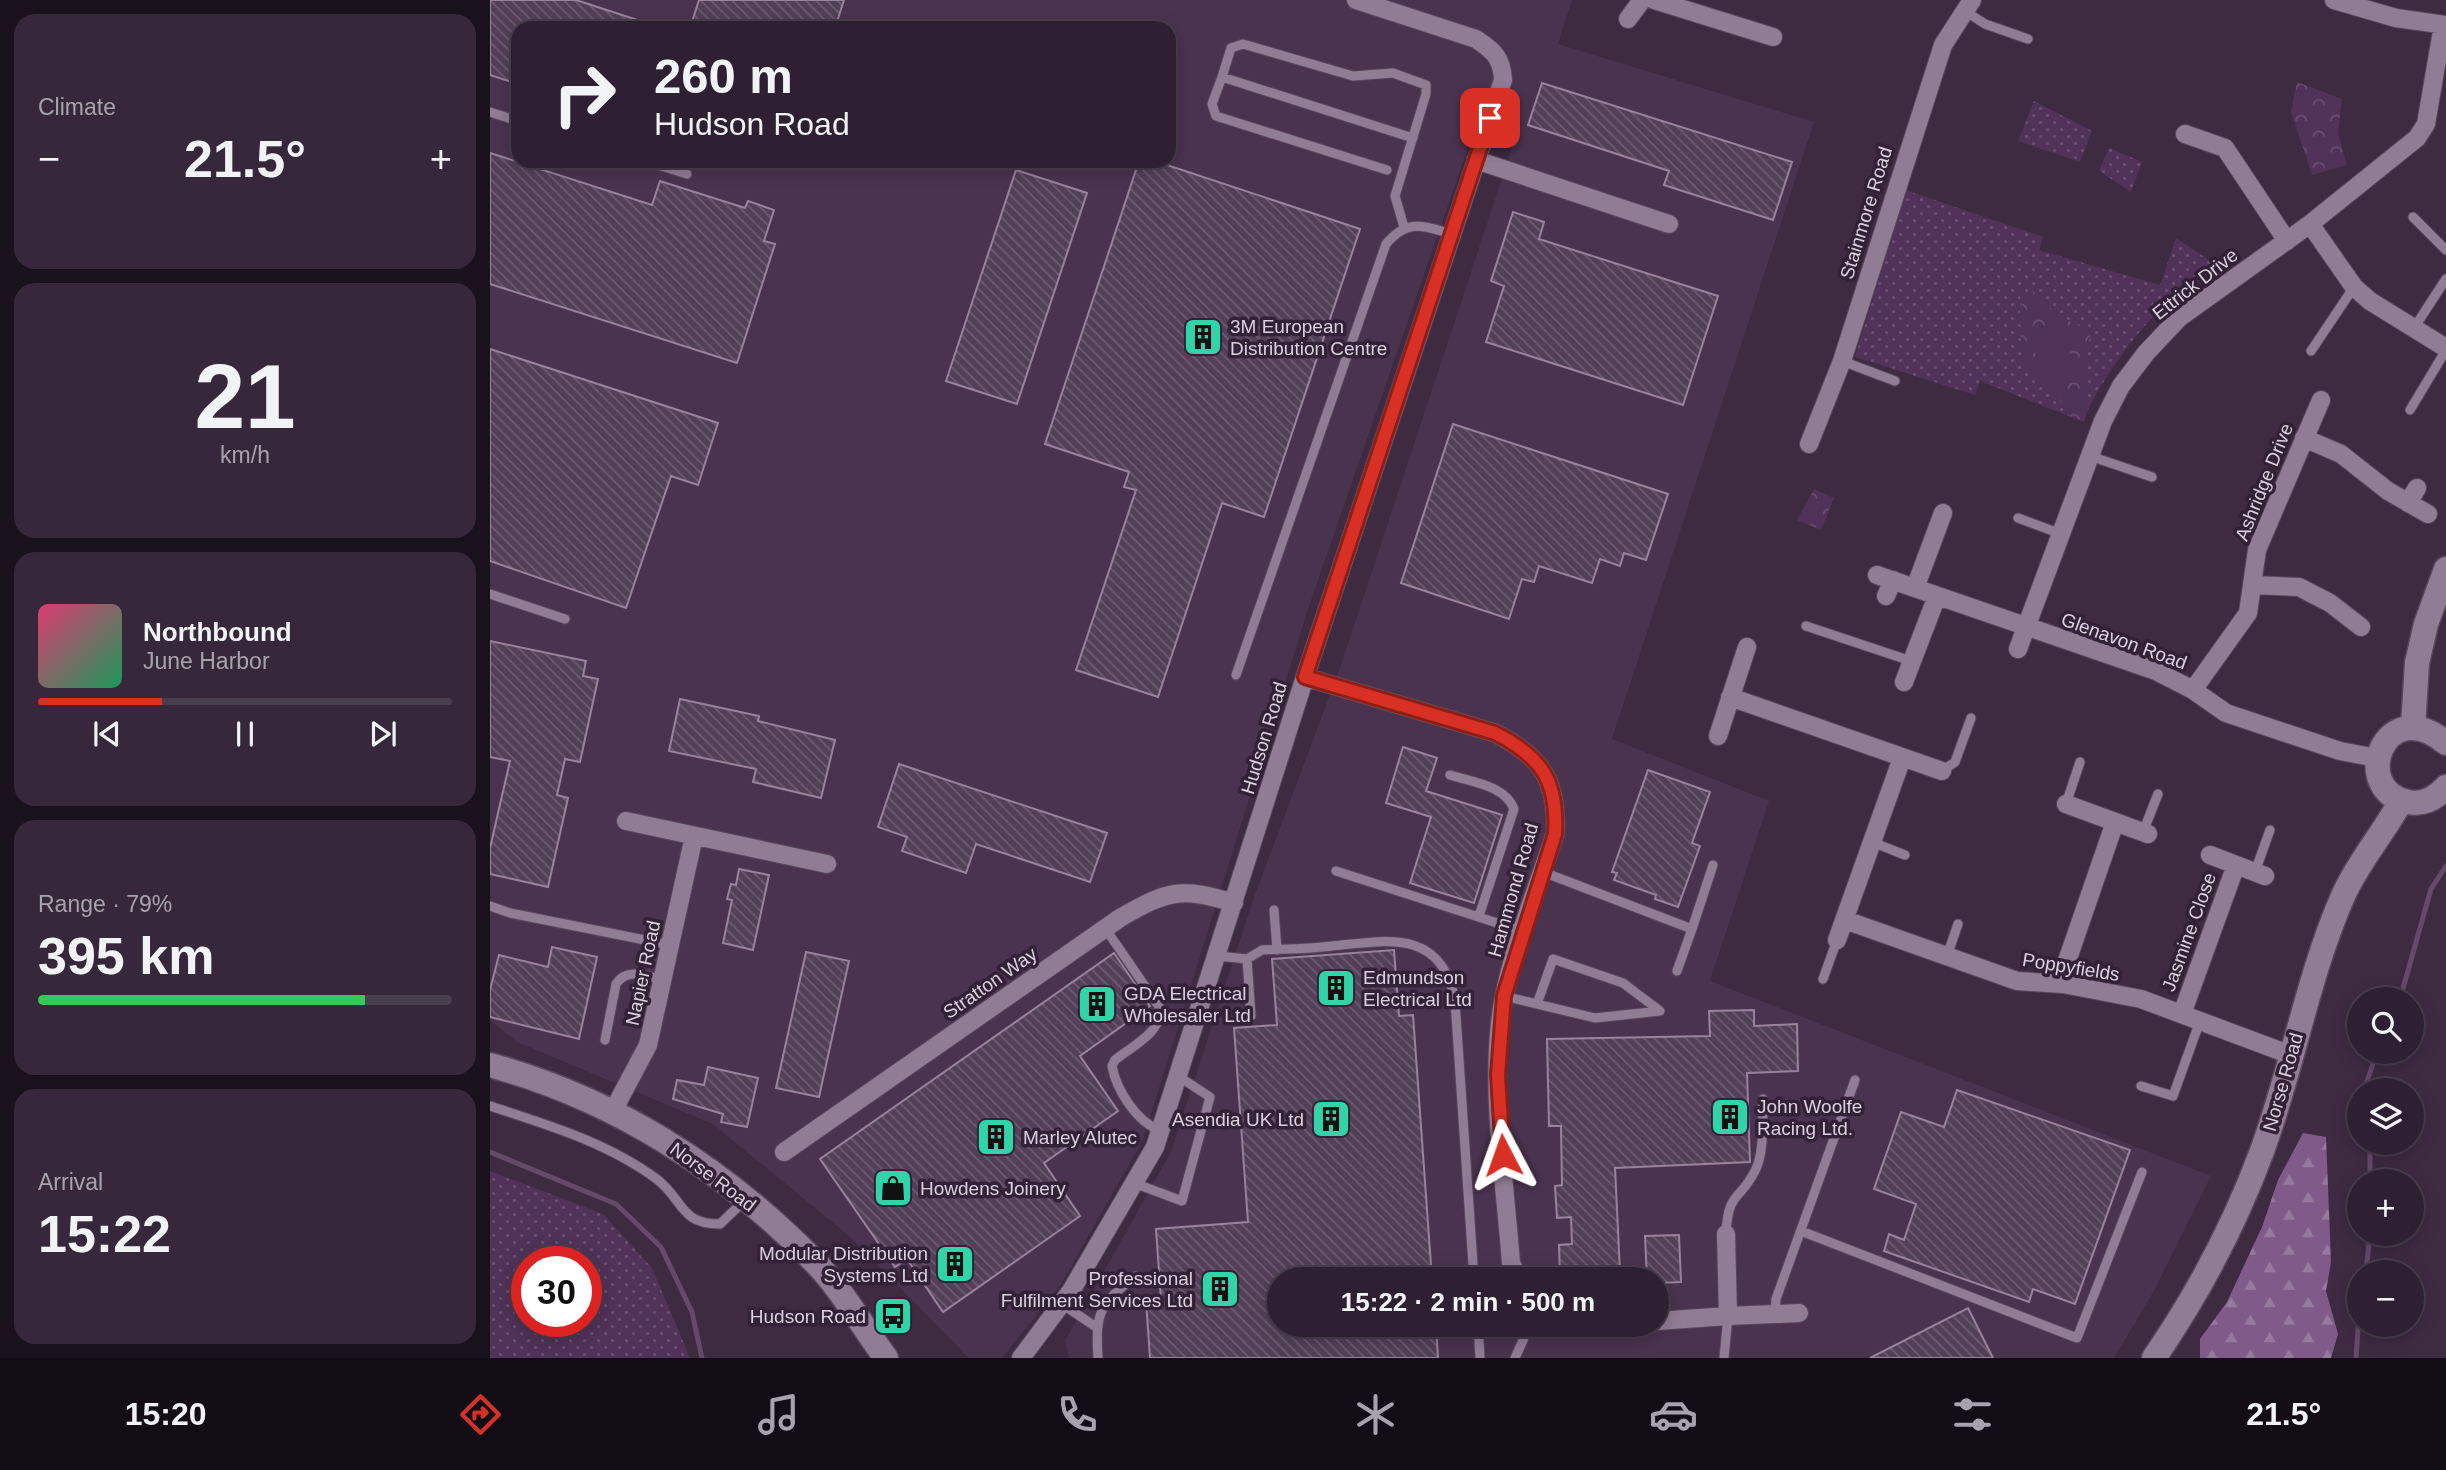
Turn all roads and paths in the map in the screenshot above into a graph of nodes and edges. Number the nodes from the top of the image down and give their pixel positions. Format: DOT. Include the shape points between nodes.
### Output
graph roads {
  1 [pos="1356,0"];
  2 [pos="1642,0"];
  3 [pos="1654,0"];
  4 [pos="2334,0"];
  5 [pos="1967,5"];
  6 [pos="1628,19"];
  7 [pos="2444,25"];
  8 [pos="1773,37"];
  9 [pos="2028,39"];
  10 [pos="1222,77"];
  11 [pos="490,112"];
  12 [pos="511,119"];
  13 [pos="2185,134"];
  14 [pos="1413,138"];
  15 [pos="1476,160"];
  16 [pos="668,168"];
  17 [pos="1387,170"];
  18 [pos="687,174"];
  19 [pos="2413,216"];
  20 [pos="1669,224"];
  21 [pos="2310,224"];
  22 [pos="1404,228"];
  23 [pos="1452,234"];
  24 [pos="2287,242"];
  25 [pos="2446,250"];
  26 [pos="2446,279"];
  27 [pos="2354,287"];
  28 [pos="2414,328"];
  29 [pos="2446,349"];
  30 [pos="2311,351"];
  31 [pos="1842,361"];
  32 [pos="1895,381"];
  33 [pos="2321,400"];
  34 [pos="2410,410"];
  35 [pos="2304,438"];
  36 [pos="1809,444"];
  37 [pos="2088,456"];
  38 [pos="2152,477"];
  39 [pos="1943,513"];
  40 [pos="2428,514"];
  41 [pos="2018,518"];
  42 [pos="2061,534"];
  43 [pos="2446,569"];
  44 [pos="1885,584"];
  45 [pos="2252,586"];
  46 [pos="1915,588"];
  47 [pos="490,594"];
  48 [pos="1937,596"];
  49 [pos="565,619"];
  50 [pos="1806,626"];
  51 [pos="2027,628"];
  52 [pos="2361,628"];
  53 [pos="1747,647"];
  54 [pos="2018,649"];
  55 [pos="1911,661"];
  56 [pos="1236,676"];
  57 [pos="1305,677"];
  58 [pos="1904,682"];
  59 [pos="2193,690"];
  60 [pos="1730,697"];
  61 [pos="1971,718"];
  62 [pos="2413,727"];
  63 [pos="1718,736"];
  64 [pos="2446,743"];
  65 [pos="1902,758"];
  66 [pos="2377,758"];
  67 [pos="2080,762"];
  68 [pos="1942,771"];
  69 [pos="1450,775"];
  70 [pos="2446,787"];
  71 [pos="2158,794"];
  72 [pos="2400,801"];
  73 [pos="2066,804"];
  74 [pos="626,821"];
  75 [pos="2115,822"];
  76 [pos="2270,830"];
  77 [pos="2145,833"];
  78 [pos="694,836"];
  79 [pos="1872,842"];
  80 [pos="1905,855"];
  81 [pos="2210,855"];
  82 [pos="827,864"];
  83 [pos="1713,865"];
  84 [pos="2236,865"];
  85 [pos="1336,870"];
  86 [pos="1543,872"];
  87 [pos="2260,874"];
  88 [pos="1234,903"];
  89 [pos="490,906"];
  90 [pos="1274,910"];
  91 [pos="1479,916"];
  92 [pos="1845,920"];
  93 [pos="1958,924"];
  94 [pos="1105,929"];
  95 [pos="1692,929"];
  96 [pos="1524,932"];
  97 [pos="1837,940"];
  98 [pos="670,945"];
  99 [pos="1277,950"];
  100 [pos="1218,956"];
  101 [pos="1947,956"];
  102 [pos="1247,959"];
  103 [pos="1677,971"];
  104 [pos="1823,979"];
  105 [pos="663,980"];
  106 [pos="2063,984"];
  107 [pos="1504,996"];
  108 [pos="1536,1004"];
  109 [pos="2182,1014"];
  110 [pos="1251,1016"];
  111 [pos="2200,1021"];
  112 [pos="605,1040"];
  113 [pos="2291,1055"];
  114 [pos="490,1065"];
  115 [pos="1178,1076"];
  116 [pos="1856,1080"];
  117 [pos="2141,1086"];
  118 [pos="1763,1099"];
  119 [pos="490,1106"];
  120 [pos="613,1111"];
  121 [pos="1160,1130"];
  122 [pos="783,1152"];
  123 [pos="2142,1172"];
  124 [pos="1134,1183"];
  125 [pos="747,1199"];
  126 [pos="1801,1231"];
  127 [pos="1726,1234"];
  128 [pos="1473,1267"];
  129 [pos="1513,1267"];
  130 [pos="1136,1276"];
  131 [pos="1062,1304"];
  132 [pos="1799,1312"];
  133 [pos="1775,1314"];
  134 [pos="1728,1315"];
  135 [pos="1669,1320"];
  136 [pos="1096,1327"];
  137 [pos="1479,1337"];
  138 [pos="1525,1337"];
  139 [pos="886,1358"];
  140 [pos="1021,1358"];
  141 [pos="1098,1358"];
  142 [pos="1480,1358"];
  143 [pos="1515,1358"];
  144 [pos="1724,1358"];
  145 [pos="2154,1358"];
  1 -- 15 [label="street, Hudson Road" via="1476,39 1502,63 1503,80"];
  2 -- 6 [label="street"];
  3 -- 8 [label="street"];
  4 -- 7 [label="street" via="2396,18"];
  5 -- 9 [label="lane" via="1984,24"];
  5 -- 31 [label="street, Stainmore Road" via="1943,45"];
  7 -- 21 [label="street, Ettrick Drive" via="2426,124 2399,155"];
  10 -- 14 [label="lane"];
  10 -- 14 [label="lane" via="1232,46 1243,44 1353,76 1393,74 1417,80 1427,90"];
  10 -- 17 [label="lane" via="1212,109 1222,120"];
  11 -- 12 [label="lane"];
  13 -- 24 [label="street" via="2225,148"];
  14 -- 22 [label="lane" via="1395,196"];
  15 -- 20 [label="street"];
  15 -- 23 [label="street, Hudson Road"];
  16 -- 18 [label="lane"];
  19 -- 25 [label="lane"];
  21 -- 24 [label="street, Ettrick Drive"];
  21 -- 27 [label="street"];
  22 -- 23 [label="lane" via="1428,227"];
  22 -- 56 [label="lane" via="1386,244"];
  23 -- 57 [label="street, Hudson Road"];
  24 -- 37 [label="street, Ettrick Drive" via="2179,318 2146,353 2121,386"];
  26 -- 28 [label="lane"];
  27 -- 28 [label="street"];
  27 -- 30 [label="lane"];
  28 -- 29 [label="street"];
  29 -- 34 [label="lane"];
  31 -- 32 [label="lane"];
  31 -- 36 [label="street, Stainmore Road"];
  33 -- 35 [label="street, Ashridge Drive"];
  35 -- 40 [label="street" via="2341,454 2388,491 2413,495"];
  35 -- 45 [label="street, Ashridge Drive" via="2288,483 2266,522"];
  37 -- 38 [label="lane"];
  37 -- 42 [label="street, Ettrick Drive"];
  39 -- 46 [label="street"];
  41 -- 42 [label="lane"];
  42 -- 51 [label="street, Ettrick Drive"];
  43 -- 62 [label="street" via="2417,663"];
  44 -- 46 [label="street, Glenavon Road"];
  45 -- 52 [label="street" via="2299,587 2330,603"];
  45 -- 59 [label="street, Ashridge Drive" via="2248,613"];
  46 -- 48 [label="street, Glenavon Road"];
  47 -- 49 [label="lane"];
  48 -- 51 [label="street, Glenavon Road"];
  48 -- 55 [label="street"];
  50 -- 55 [label="lane"];
  51 -- 54 [label="street, Ettrick Drive"];
  51 -- 59 [label="street, Glenavon Road" via="2156,671"];
  53 -- 60 [label="street"];
  55 -- 58 [label="street"];
  57 -- 86 [label="street, Hammond Road" via="1495,733 1519,745 1539,763 1556,807 1555,834"];
  57 -- 88 [label="street, Hudson Road"];
  59 -- 66 [label="street, Glenavon Road" via="2227,713 2340,751"];
  60 -- 63 [label="street"];
  60 -- 65 [label="street"];
  61 -- 68 [label="lane" via="1955,762"];
  62 -- 64 [label="street" via="2430,730"];
  62 -- 66 [label="street" via="2396,732"];
  65 -- 68 [label="street"];
  65 -- 79 [label="street"];
  66 -- 72 [label="street" via="2378,775 2387,792"];
  67 -- 73 [label="lane"];
  69 -- 91 [label="lane" via="1507,795 1514,809"];
  70 -- 72 [label="street" via="2428,801"];
  71 -- 77 [label="lane"];
  72 -- 113 [label="street, Norse Road" via="2343,895 2314,971"];
  73 -- 75 [label="street"];
  74 -- 78 [label="street"];
  75 -- 77 [label="street"];
  75 -- 106 [label="street"];
  76 -- 87 [label="lane"];
  78 -- 82 [label="street"];
  78 -- 98 [label="street, Napier Road"];
  79 -- 80 [label="lane"];
  79 -- 92 [label="street"];
  81 -- 84 [label="street, Jasmine Close"];
  83 -- 95 [label="lane"];
  84 -- 87 [label="street, Jasmine Close"];
  84 -- 109 [label="street, Jasmine Close"];
  85 -- 91 [label="lane"];
  86 -- 95 [label="lane"];
  86 -- 96 [label="street, Hammond Road"];
  88 -- 94 [label="street, Stratton Way" via="1180,891 1151,900"];
  88 -- 100 [label="street, Hudson Road"];
  89 -- 98 [label="lane"];
  90 -- 99 [label="lane"];
  91 -- 96 [label="lane"];
  92 -- 97 [label="street"];
  92 -- 101 [label="street, Poppyfields"];
  93 -- 101 [label="lane"];
  94 -- 121 [label="lane" via="1160,1008 1152,1032 1112,1066 1133,1108 1145,1123"];
  94 -- 122 [label="street, Stratton Way"];
  95 -- 103 [label="lane"];
  96 -- 107 [label="street, Hammond Road"];
  97 -- 104 [label="lane"];
  98 -- 105 [label="street, Napier Road"];
  99 -- 102 [label="lane" via="1262,950"];
  99 -- 128 [label="lane" via="1405,941 1430,952 1451,979"];
  100 -- 102 [label="lane"];
  100 -- 115 [label="street, Hudson Road"];
  101 -- 106 [label="street, Poppyfields" via="2017,981"];
  102 -- 110 [label="lane"];
  105 -- 112 [label="lane" via="629,973 621,977"];
  105 -- 120 [label="street, Napier Road" via="648,1045"];
  106 -- 109 [label="street, Poppyfields" via="2141,999"];
  107 -- 108 [label="lane"];
  107 -- 129 [label="street, Hammond Road" via="1498,1075"];
  108 -- 108 [label="lane" via="1595,1018 1660,1011 1623,983 1553,958"];
  109 -- 111 [label="street, Poppyfields"];
  111 -- 113 [label="street, Poppyfields"];
  111 -- 117 [label="lane" via="2173,1096"];
  113 -- 145 [label="street, Norse Road" via="2261,1153 2212,1264"];
  114 -- 120 [label="street, Norse Road"];
  115 -- 121 [label="street, Hudson Road"];
  115 -- 124 [label="lane" via="1210,1097 1182,1201"];
  116 -- 126 [label="lane"];
  118 -- 127 [label="lane" via="1755,1171 1728,1210"];
  119 -- 125 [label="lane" via="613,1152 659,1181 691,1219 704,1224 720,1224"];
  120 -- 125 [label="street, Norse Road" via="698,1160"];
  121 -- 124 [label="street, Hudson Road"];
  123 -- 126 [label="lane" via="2077,1338"];
  124 -- 131 [label="street, Hudson Road"];
  125 -- 139 [label="street, Norse Road" via="815,1262"];
  126 -- 133 [label="lane" via="1776,1299"];
  127 -- 134 [label="street"];
  130 -- 136 [label="lane" via="1113,1292"];
  131 -- 136 [label="lane"];
  131 -- 140 [label="street, Hudson Road"];
  132 -- 133 [label="street"];
  133 -- 134 [label="street"];
  134 -- 135 [label="street"];
  134 -- 144 [label="lane"];
  136 -- 141 [label="lane"];
  137 -- 142 [label="lane"];
  138 -- 143 [label="lane"];
}
